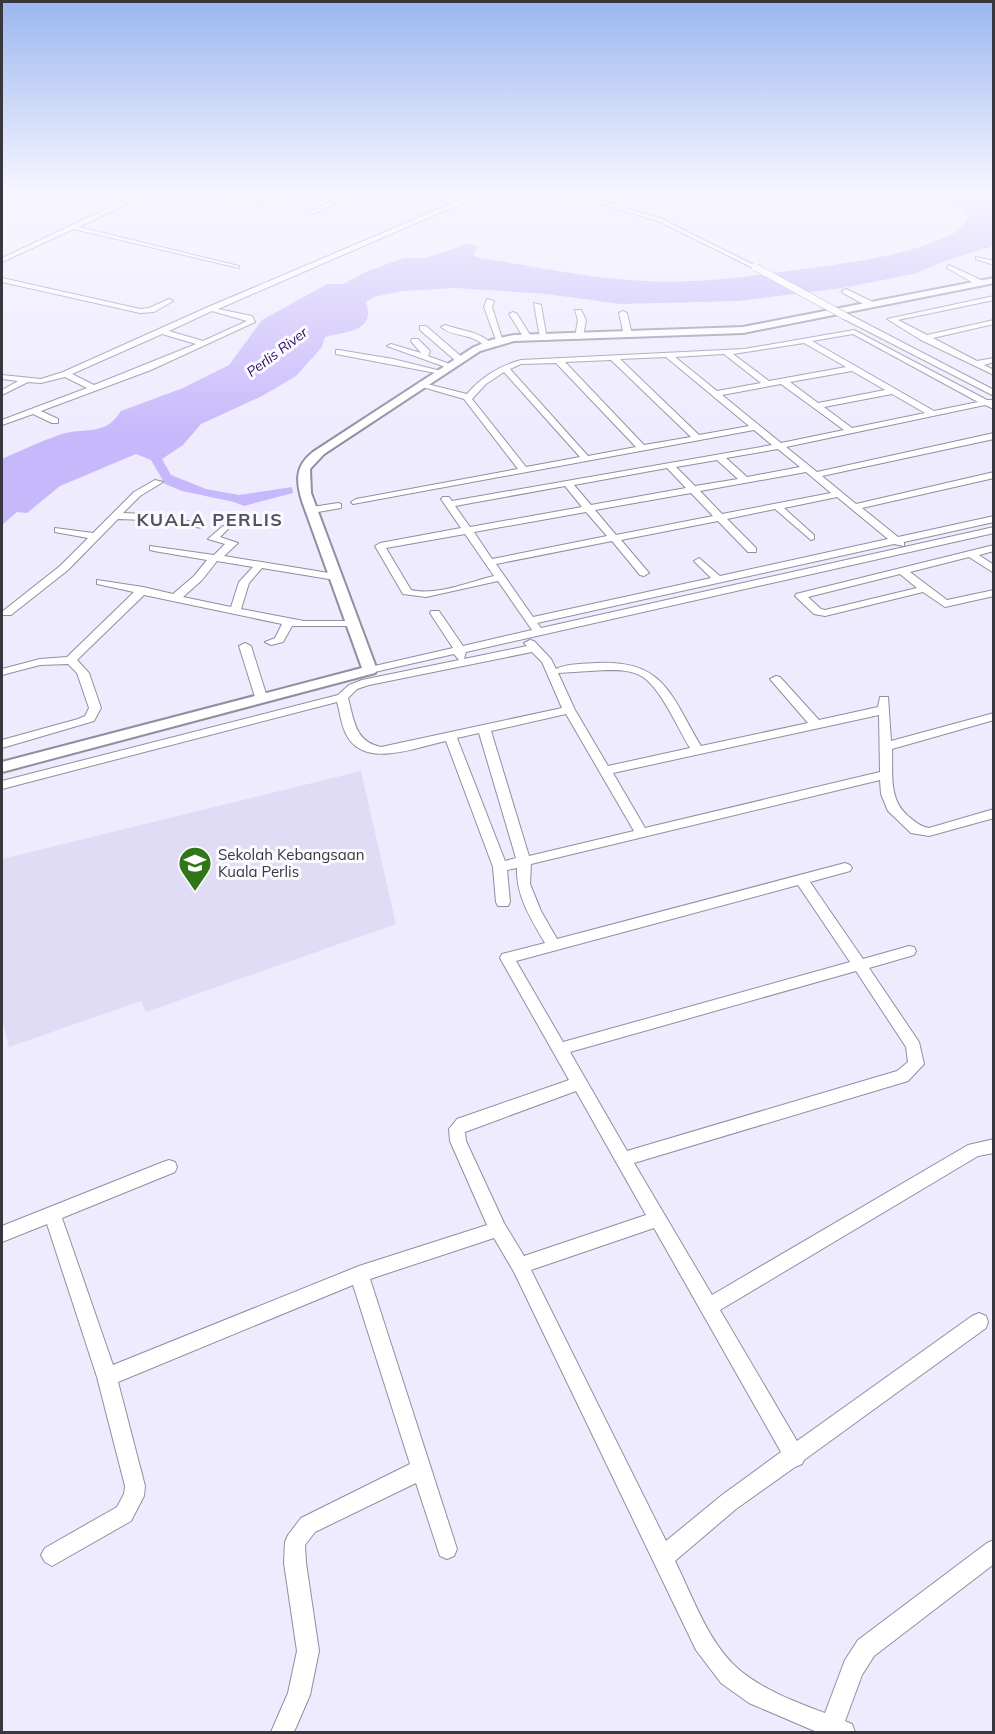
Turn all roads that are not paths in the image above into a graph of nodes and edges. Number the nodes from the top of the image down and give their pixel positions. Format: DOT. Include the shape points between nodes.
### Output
graph roads {
  1 [pos="295,273"];
  2 [pos="766,273"];
  3 [pos="960,273"];
  4 [pos="2,280"];
  5 [pos="993,280"];
  6 [pos="980,283"];
  7 [pos="846,291"];
  8 [pos="993,298"];
  9 [pos="169,301"];
  10 [pos="490,301"];
  11 [pos="870,304"];
  12 [pos="537,306"];
  13 [pos="211,309"];
  14 [pos="578,312"];
  15 [pos="623,313"];
  16 [pos="513,314"];
  17 [pos="993,322"];
  18 [pos="445,327"];
  19 [pos="423,328"];
  20 [pos="162,331"];
  21 [pos="628,335"];
  22 [pos="579,337"];
  23 [pos="528,338"];
  24 [pos="544,338"];
  25 [pos="924,338"];
  26 [pos="500,340"];
  27 [pos="806,340"];
  28 [pos="415,341"];
  29 [pos="203,344"];
  30 [pos="488,344"];
  31 [pos="391,346"];
  32 [pos="339,352"];
  33 [pos="728,352"];
  34 [pos="423,356"];
  35 [pos="669,356"];
  36 [pos="614,358"];
  37 [pos="558,360"];
  38 [pos="993,360"];
  39 [pos="455,363"];
  40 [pos="975,364"];
  41 [pos="854,368"];
  42 [pos="505,369"];
  43 [pos="441,372"];
  44 [pos="66,374"];
  45 [pos="993,374"];
  46 [pos="2,377"];
  47 [pos="26,380"];
  48 [pos="784,382"];
  49 [pos="422,384"];
  50 [pos="769,385"];
  51 [pos="94,388"];
  52 [pos="893,391"];
  53 [pos="2,393"];
  54 [pos="716,394"];
  55 [pos="993,394"];
  56 [pos="468,397"];
  57 [pos="991,404"];
  58 [pos="816,406"];
  59 [pos="34,411"];
  60 [pos="933,414"];
  61 [pos="55,421"];
  62 [pos="2,423"];
  63 [pos="756,427"];
  64 [pos="851,431"];
  65 [pos="993,436"];
  66 [pos="697,438"];
  67 [pos="779,446"];
  68 [pos="642,448"];
  69 [pos="718,456"];
  70 [pos="586,459"];
  71 [pos="669,465"];
  72 [pos="524,471"];
  73 [pos="811,472"];
  74 [pos="993,475"];
  75 [pos="745,480"];
  76 [pos="158,482"];
  77 [pos="567,483"];
  78 [pos="437,488"];
  79 [pos="694,490"];
  80 [pos="839,494"];
  81 [pos="356,502"];
  82 [pos="449,504"];
  83 [pos="338,506"];
  84 [pos="777,506"];
  85 [pos="854,507"];
  86 [pos="588,509"];
  87 [pos="312,510"];
  88 [pos="116,516"];
  89 [pos="720,518"];
  90 [pos="993,519"];
  91 [pos="200,526"];
  92 [pos="223,529"];
  93 [pos="58,530"];
  94 [pos="468,530"];
  95 [pos="993,530"];
  96 [pos="96,537"];
  97 [pos="811,537"];
  98 [pos="213,539"];
  99 [pos="614,540"];
  100 [pos="897,541"];
  101 [pos="203,547"];
  102 [pos="154,548"];
  103 [pos="993,548"];
  104 [pos="912,549"];
  105 [pos="752,550"];
  106 [pos="971,554"];
  107 [pos="215,558"];
  108 [pos="699,561"];
  109 [pos="491,562"];
  110 [pos="935,562"];
  111 [pos="260,565"];
  112 [pos="993,570"];
  113 [pos="902,571"];
  114 [pos="644,573"];
  115 [pos="744,574"];
  116 [pos="335,577"];
  117 [pos="501,577"];
  118 [pos="718,580"];
  119 [pos="101,582"];
  120 [pos="754,584"];
  121 [pos="924,589"];
  122 [pos="143,590"];
  123 [pos="993,593"];
  124 [pos="175,598"];
  125 [pos="235,612"];
  126 [pos="435,612"];
  127 [pos="3,615"];
  128 [pos="531,621"];
  129 [pos="288,622"];
  130 [pos="351,624"];
  131 [pos="538,631"];
  132 [pos="529,641"];
  133 [pos="271,642"];
  134 [pos="245,646"];
  135 [pos="460,656"];
  136 [pos="69,661"];
  137 [pos="370,670"];
  138 [pos="561,670"];
  139 [pos="2,672"];
  140 [pos="776,679"];
  141 [pos="261,697"];
  142 [pos="342,697"];
  143 [pos="242,702"];
  144 [pos="569,710"];
  145 [pos="993,716"];
  146 [pos="251,720"];
  147 [pos="816,726"];
  148 [pos="2,729"];
  149 [pos="484,729"];
  150 [pos="37,735"];
  151 [pos="450,736"];
  152 [pos="3,743"];
  153 [pos="886,746"];
  154 [pos="698,751"];
  155 [pos="45,755"];
  156 [pos="2,767"];
  157 [pos="605,771"];
  158 [pos="886,775"];
  159 [pos="2,785"];
  160 [pos="993,813"];
  161 [pos="642,834"];
  162 [pos="524,862"];
  163 [pos="500,867"];
  164 [pos="845,868"];
  165 [pos="801,879"];
  166 [pos="503,902"];
  167 [pos="552,944"];
  168 [pos="909,951"];
  169 [pos="861,964"];
  170 [pos="560,1050"];
  171 [pos="580,1083"];
  172 [pos="993,1146"];
  173 [pos="623,1159"];
  174 [pos="170,1167"];
  175 [pos="52,1214"];
  176 [pos="658,1219"];
  177 [pos="498,1228"];
  178 [pos="2,1234"];
  179 [pos="519,1266"];
  180 [pos="359,1274"];
  181 [pos="709,1307"];
  182 [pos="980,1322"];
  183 [pos="107,1377"];
  184 [pos="795,1456"];
  185 [pos="422,1469"];
  186 [pos="447,1548"];
  187 [pos="993,1550"];
  188 [pos="52,1555"];
  189 [pos="662,1558"];
  190 [pos="838,1730"];
  191 [pos="282,1732"];
  1 -- 13 [label="street"];
  2 -- 55 [label="street, bridge"];
  3 -- 6 [label="street"];
  4 -- 9 [label="street" via="140,311"];
  5 -- 6 [label="main road"];
  6 -- 11 [label="main road"];
  7 -- 11 [label="street"];
  8 -- 25 [label="street" via="891,319"];
  10 -- 26 [label="street" via="488,307"];
  11 -- 21 [label="main road" via="743,330"];
  12 -- 24 [label="street"];
  13 -- 20 [label="street"];
  13 -- 29 [label="street" via="252,320"];
  14 -- 22 [label="street" via="582,320"];
  15 -- 21 [label="street"];
  16 -- 23 [label="street"];
  17 -- 25 [label="street"];
  18 -- 30 [label="street" via="453,332 478,334"];
  19 -- 39 [label="street"];
  20 -- 29 [label="street"];
  20 -- 44 [label="street"];
  21 -- 22 [label="main road"];
  22 -- 24 [label="main road"];
  23 -- 24 [label="main road"];
  23 -- 26 [label="main road"];
  25 -- 40 [label="street"];
  26 -- 30 [label="main road"];
  27 -- 33 [label="street"];
  27 -- 41 [label="street"];
  27 -- 57 [label="street" via="855,333"];
  28 -- 34 [label="street" via="427,352"];
  29 -- 51 [label="street" via="183,357"];
  30 -- 39 [label="main road"];
  31 -- 34 [label="street"];
  32 -- 43 [label="street"];
  33 -- 35 [label="street"];
  33 -- 50 [label="street"];
  34 -- 39 [label="street"];
  35 -- 36 [label="street"];
  35 -- 54 [label="street"];
  36 -- 37 [label="street"];
  36 -- 66 [label="street"];
  37 -- 42 [label="street" via="521,362"];
  37 -- 68 [label="street"];
  38 -- 40 [label="street"];
  39 -- 43 [label="main road"];
  40 -- 45 [label="street"];
  41 -- 48 [label="street"];
  41 -- 52 [label="street"];
  42 -- 56 [label="street"];
  42 -- 70 [label="street"];
  43 -- 49 [label="main road"];
  44 -- 47 [label="street"];
  44 -- 51 [label="street"];
  46 -- 47 [label="street"];
  47 -- 53 [label="street"];
  48 -- 50 [label="street"];
  48 -- 58 [label="street"];
  49 -- 56 [label="street"];
  49 -- 87 [label="main road" via="309,459 303,480"];
  50 -- 54 [label="street"];
  51 -- 59 [label="street"];
  52 -- 58 [label="street"];
  52 -- 60 [label="street"];
  54 -- 63 [label="street"];
  56 -- 72 [label="street"];
  57 -- 60 [label="street"];
  58 -- 64 [label="street"];
  59 -- 61 [label="street"];
  59 -- 62 [label="street"];
  60 -- 64 [label="street"];
  63 -- 66 [label="street"];
  63 -- 67 [label="street"];
  64 -- 67 [label="street"];
  65 -- 73 [label="street"];
  66 -- 68 [label="street"];
  67 -- 69 [label="street"];
  67 -- 73 [label="street"];
  68 -- 70 [label="street"];
  69 -- 71 [label="street"];
  69 -- 75 [label="street"];
  70 -- 72 [label="street"];
  71 -- 77 [label="street"];
  71 -- 79 [label="street"];
  72 -- 78 [label="street"];
  73 -- 75 [label="street"];
  73 -- 80 [label="street"];
  74 -- 85 [label="street"];
  75 -- 79 [label="street"];
  76 -- 88 [label="street" via="137,494"];
  77 -- 82 [label="street"];
  77 -- 86 [label="street"];
  78 -- 81 [label="street"];
  78 -- 82 [label="street"];
  79 -- 86 [label="street"];
  79 -- 89 [label="street"];
  80 -- 84 [label="street"];
  80 -- 85 [label="street"];
  82 -- 94 [label="street"];
  83 -- 87 [label="street"];
  84 -- 89 [label="street"];
  84 -- 97 [label="street"];
  85 -- 100 [label="street"];
  86 -- 94 [label="street"];
  86 -- 99 [label="street"];
  87 -- 116 [label="main road"];
  88 -- 91 [label="street"];
  88 -- 96 [label="street"];
  89 -- 99 [label="street"];
  89 -- 105 [label="street"];
  90 -- 100 [label="street"];
  92 -- 98 [label="street"];
  93 -- 96 [label="street"];
  94 -- 109 [label="street"];
  94 -- 117 [label="street" via="380,546 412,595"];
  95 -- 104 [label="street"];
  96 -- 127 [label="street" via="64,568"];
  98 -- 101 [label="street"];
  98 -- 107 [label="street" via="233,542"];
  99 -- 109 [label="street"];
  99 -- 114 [label="street"];
  100 -- 104 [label="street"];
  100 -- 115 [label="street"];
  102 -- 107 [label="street"];
  103 -- 106 [label="street"];
  104 -- 110 [label="street"];
  104 -- 120 [label="street"];
  106 -- 110 [label="street"];
  106 -- 112 [label="street"];
  107 -- 111 [label="street"];
  107 -- 124 [label="street"];
  108 -- 118 [label="street"];
  109 -- 117 [label="street"];
  110 -- 113 [label="street"];
  111 -- 116 [label="street"];
  111 -- 125 [label="street" via="244,582"];
  113 -- 121 [label="street"];
  113 -- 121 [label="street" via="800,596 818,612 825,613"];
  115 -- 118 [label="street"];
  115 -- 120 [label="street"];
  116 -- 130 [label="main road"];
  117 -- 128 [label="street"];
  118 -- 128 [label="street"];
  119 -- 122 [label="street"];
  120 -- 131 [label="street"];
  121 -- 123 [label="street" via="945,604"];
  122 -- 124 [label="street"];
  122 -- 136 [label="street"];
  124 -- 125 [label="street"];
  125 -- 129 [label="street"];
  126 -- 135 [label="street"];
  128 -- 131 [label="street"];
  129 -- 130 [label="street"];
  129 -- 133 [label="street" via="279,640"];
  130 -- 137 [label="main road"];
  131 -- 132 [label="street"];
  132 -- 135 [label="street"];
  132 -- 135 [label="street"];
  132 -- 144 [label="street" via="547,661"];
  134 -- 141 [label="street"];
  135 -- 137 [label="street"];
  135 -- 142 [label="street" via="359,684"];
  136 -- 139 [label="street" via="53,660"];
  136 -- 150 [label="street" via="76,663 85,679 93,714 82,722"];
  137 -- 141 [label="main road"];
  138 -- 154 [label="street" via="602,666 634,670 651,677"];
  140 -- 147 [label="street"];
  141 -- 143 [label="main road"];
  142 -- 146 [label="street"];
  142 -- 151 [label="street" via="354,741 365,749 390,750"];
  143 -- 146 [label="street"];
  143 -- 155 [label="main road"];
  144 -- 149 [label="street"];
  144 -- 157 [label="street"];
  145 -- 153 [label="street"];
  146 -- 159 [label="street"];
  147 -- 153 [label="street" via="883,704"];
  147 -- 154 [label="street"];
  148 -- 152 [label="street"];
  149 -- 151 [label="street"];
  149 -- 162 [label="street"];
  150 -- 152 [label="street"];
  150 -- 155 [label="street"];
  151 -- 163 [label="street"];
  153 -- 158 [label="street"];
  154 -- 157 [label="street"];
  155 -- 156 [label="main road"];
  157 -- 161 [label="street"];
  158 -- 160 [label="street" via="887,794 894,811 923,832"];
  158 -- 161 [label="street"];
  161 -- 162 [label="street"];
  162 -- 163 [label="street"];
  162 -- 167 [label="street" via="523,884"];
  163 -- 166 [label="street"];
  164 -- 165 [label="street"];
  165 -- 167 [label="street"];
  165 -- 169 [label="street"];
  167 -- 170 [label="street" via="507,958"];
  168 -- 169 [label="street"];
  169 -- 170 [label="street"];
  169 -- 173 [label="street" via="914,1046 916,1064 912,1070"];
  170 -- 171 [label="street"];
  171 -- 173 [label="street"];
  171 -- 177 [label="street" via="457,1129 458,1141"];
  172 -- 181 [label="street" via="974,1150"];
  173 -- 176 [label="street"];
  174 -- 175 [label="street"];
  175 -- 178 [label="street"];
  175 -- 183 [label="street"];
  176 -- 179 [label="street"];
  176 -- 181 [label="street"];
  177 -- 179 [label="street"];
  177 -- 180 [label="street"];
  179 -- 189 [label="street"];
  180 -- 183 [label="street"];
  180 -- 185 [label="street"];
  181 -- 184 [label="street"];
  182 -- 184 [label="street"];
  183 -- 188 [label="street" via="134,1474 134,1496 124,1514"];
  184 -- 189 [label="street" via="729,1502"];
  185 -- 186 [label="street"];
  185 -- 191 [label="street" via="308,1526 295,1542 308,1651 299,1695"];
  187 -- 190 [label="street" via="866,1648 853,1668"];
  189 -- 190 [label="street" via="704,1642 734,1680"];
}
